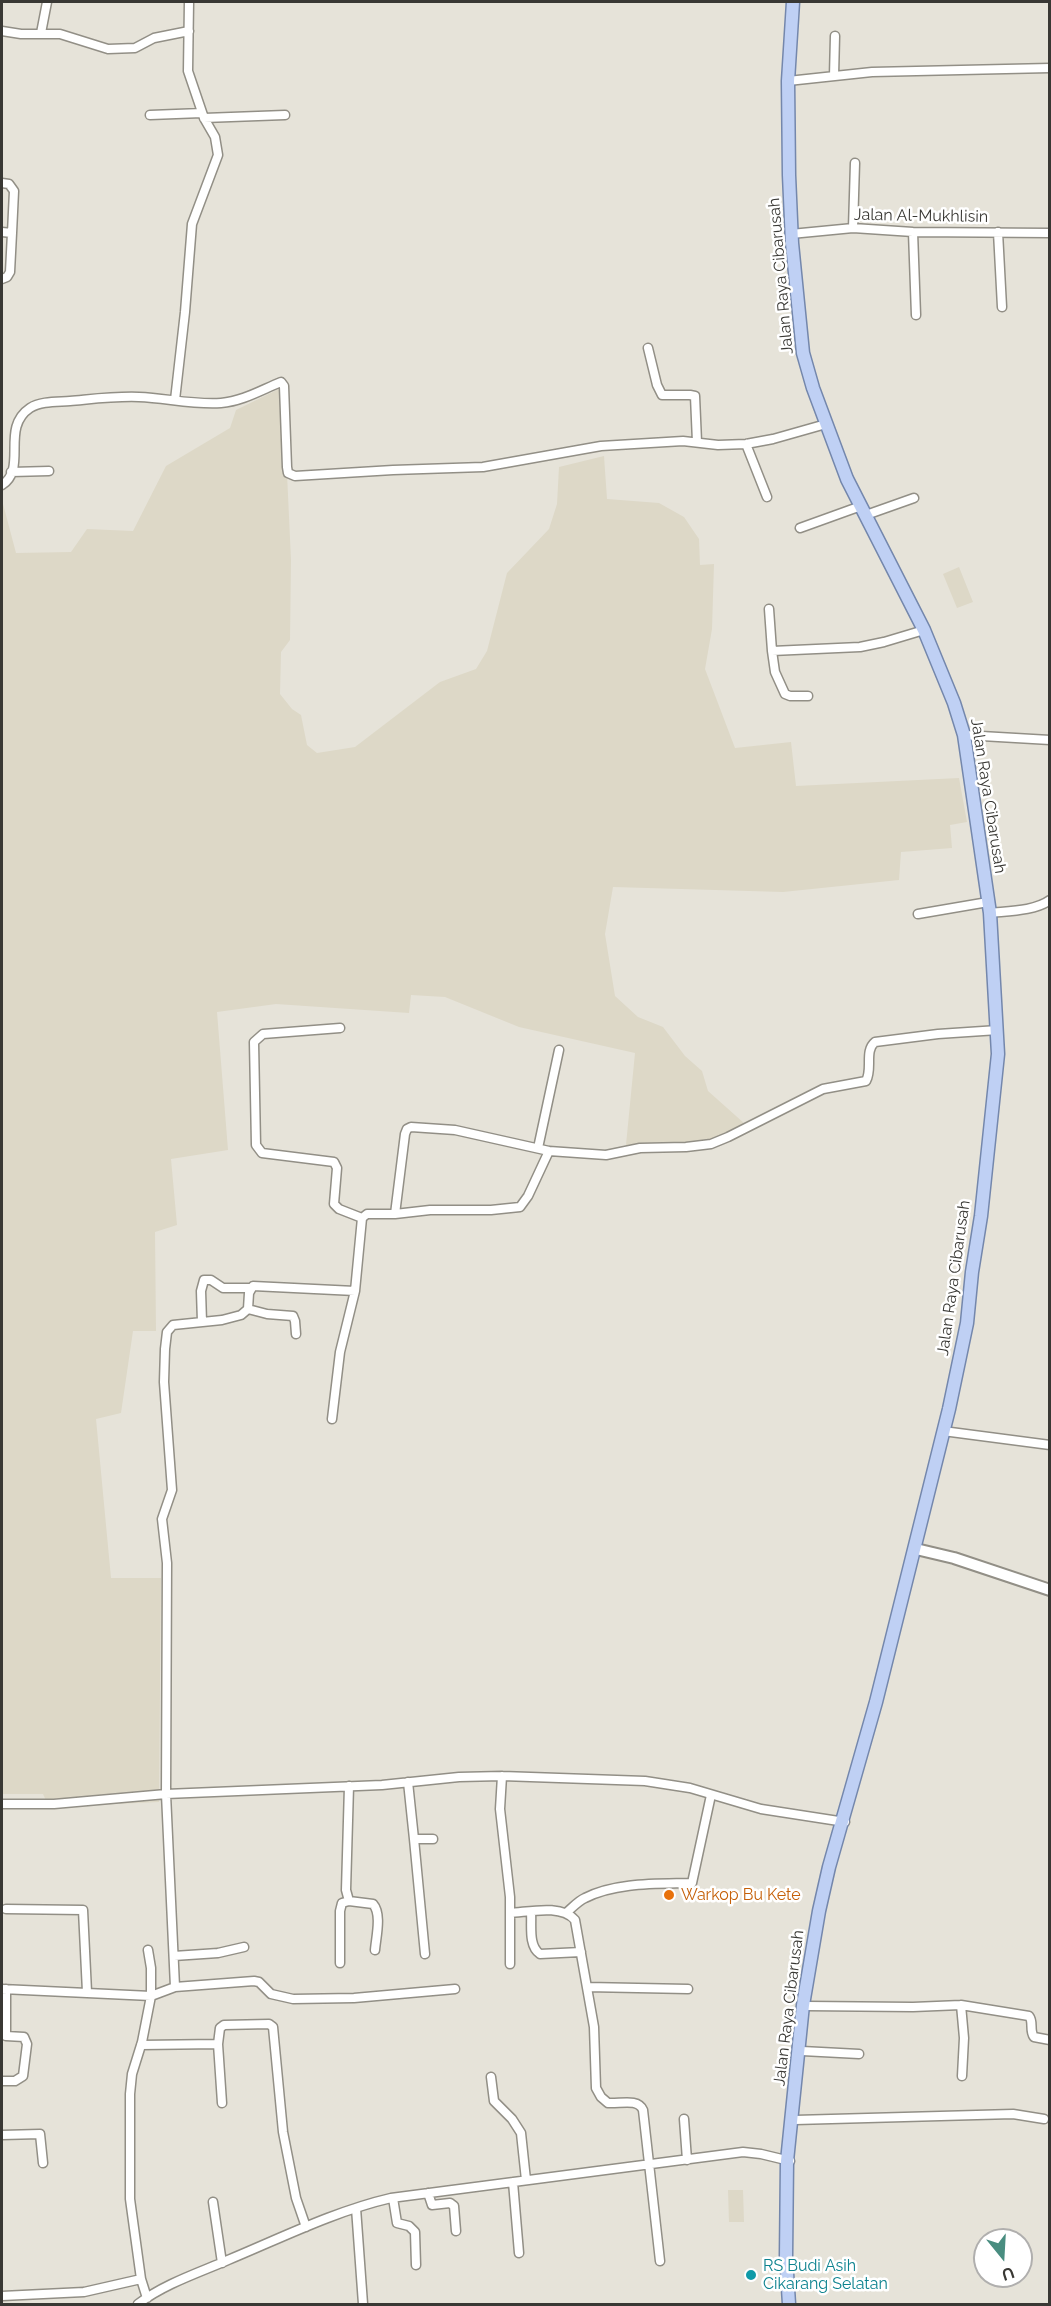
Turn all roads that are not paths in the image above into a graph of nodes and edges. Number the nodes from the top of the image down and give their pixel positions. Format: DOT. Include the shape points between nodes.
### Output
graph roads {
  1 [pos="47,2"];
  2 [pos="189,2"];
  3 [pos="793,2"];
  4 [pos="2,31"];
  5 [pos="189,32"];
  6 [pos="41,33"];
  7 [pos="835,36"];
  8 [pos="1050,68"];
  9 [pos="834,76"];
  10 [pos="788,81"];
  11 [pos="150,115"];
  12 [pos="285,115"];
  13 [pos="203,116"];
  14 [pos="855,163"];
  15 [pos="2,183"];
  16 [pos="853,228"];
  17 [pos="2,232"];
  18 [pos="913,232"];
  19 [pos="998,232"];
  20 [pos="12,233"];
  21 [pos="1050,233"];
  22 [pos="791,234"];
  23 [pos="2,279"];
  24 [pos="1002,307"];
  25 [pos="916,315"];
  26 [pos="648,348"];
  27 [pos="175,400"];
  28 [pos="826,424"];
  29 [pos="697,442"];
  30 [pos="746,444"];
  31 [pos="49,471"];
  32 [pos="11,472"];
  33 [pos="2,485"];
  34 [pos="767,496"];
  35 [pos="914,498"];
  36 [pos="864,511"];
  37 [pos="800,528"];
  38 [pos="769,609"];
  39 [pos="924,630"];
  40 [pos="772,651"];
  41 [pos="808,696"];
  42 [pos="964,735"];
  43 [pos="1050,740"];
  44 [pos="1050,900"];
  45 [pos="989,908"];
  46 [pos="918,914"];
  47 [pos="340,1028"];
  48 [pos="998,1030"];
  49 [pos="559,1050"];
  50 [pos="538,1149"];
  51 [pos="549,1151"];
  52 [pos="395,1214"];
  53 [pos="362,1218"];
  54 [pos="250,1288"];
  55 [pos="356,1291"];
  56 [pos="248,1309"];
  57 [pos="202,1322"];
  58 [pos="296,1334"];
  59 [pos="332,1419"];
  60 [pos="943,1431"];
  61 [pos="1050,1445"];
  62 [pos="916,1549"];
  63 [pos="1050,1590"];
  64 [pos="502,1776"];
  65 [pos="408,1782"];
  66 [pos="349,1786"];
  67 [pos="166,1794"];
  68 [pos="711,1795"];
  69 [pos="2,1804"];
  70 [pos="843,1822"];
  71 [pos="414,1839"];
  72 [pos="434,1839"];
  73 [pos="349,1901"];
  74 [pos="6,1909"];
  75 [pos="531,1912"];
  76 [pos="510,1913"];
  77 [pos="566,1913"];
  78 [pos="244,1947"];
  79 [pos="148,1950"];
  80 [pos="375,1950"];
  81 [pos="581,1952"];
  82 [pos="425,1954"];
  83 [pos="174,1956"];
  84 [pos="340,1963"];
  85 [pos="510,1964"];
  86 [pos="176,1987"];
  87 [pos="587,1987"];
  88 [pos="4,1989"];
  89 [pos="454,1989"];
  90 [pos="688,1989"];
  91 [pos="87,1992"];
  92 [pos="151,1996"];
  93 [pos="961,2005"];
  94 [pos="806,2006"];
  95 [pos="1050,2040"];
  96 [pos="218,2044"];
  97 [pos="141,2045"];
  98 [pos="802,2051"];
  99 [pos="860,2054"];
  100 [pos="962,2076"];
  101 [pos="491,2077"];
  102 [pos="2,2081"];
  103 [pos="222,2103"];
  104 [pos="684,2119"];
  105 [pos="1044,2119"];
  106 [pos="795,2120"];
  107 [pos="2,2135"];
  108 [pos="687,2160"];
  109 [pos="788,2161"];
  110 [pos="43,2163"];
  111 [pos="648,2163"];
  112 [pos="526,2180"];
  113 [pos="513,2182"];
  114 [pos="428,2193"];
  115 [pos="393,2198"];
  116 [pos="213,2202"];
  117 [pos="356,2208"];
  118 [pos="306,2227"];
  119 [pos="456,2231"];
  120 [pos="519,2253"];
  121 [pos="660,2261"];
  122 [pos="222,2263"];
  123 [pos="416,2265"];
  124 [pos="141,2279"];
  125 [pos="2,2296"];
  126 [pos="147,2298"];
  127 [pos="138,2304"];
  128 [pos="363,2304"];
  129 [pos="791,2304"];
  1 -- 6 [label="street"];
  2 -- 5 [label="street"];
  3 -- 10 [label="main road, Jalan Raya Cibarusah"];
  4 -- 6 [label="street"];
  5 -- 6 [label="street" via="154,38 135,48 108,49 67,36"];
  5 -- 13 [label="street" via="188,71"];
  7 -- 9 [label="street"];
  8 -- 9 [label="street"];
  9 -- 10 [label="street"];
  10 -- 22 [label="main road, Jalan Raya Cibarusah"];
  11 -- 13 [label="street"];
  12 -- 13 [label="street"];
  13 -- 27 [label="street" via="215,137 218,155 192,224"];
  14 -- 16 [label="street"];
  15 -- 20 [label="street" via="9,184 14,191"];
  16 -- 18 [label="street, Jalan Al-Mukhlisin"];
  16 -- 22 [label="street, Jalan Al-Mukhlisin"];
  17 -- 20 [label="street"];
  18 -- 19 [label="street, Jalan Al-Mukhlisin"];
  18 -- 25 [label="street"];
  19 -- 21 [label="street, Jalan Al-Mukhlisin"];
  19 -- 24 [label="street"];
  20 -- 23 [label="street" via="10,272"];
  22 -- 28 [label="main road, Jalan Raya Cibarusah" via="803,353"];
  26 -- 29 [label="street" via="662,395 695,396"];
  27 -- 29 [label="street" via="238,400 282,382 286,467 295,476 483,467 592,447"];
  27 -- 32 [label="street" via="122,396 32,406 16,422"];
  28 -- 30 [label="street"];
  28 -- 36 [label="main road, Jalan Raya Cibarusah"];
  29 -- 30 [label="street"];
  30 -- 34 [label="street"];
  31 -- 32 [label="street"];
  32 -- 33 [label="street"];
  35 -- 36 [label="street"];
  36 -- 37 [label="street"];
  36 -- 39 [label="main road, Jalan Raya Cibarusah"];
  38 -- 40 [label="street"];
  39 -- 40 [label="street" via="861,647"];
  39 -- 42 [label="main road, Jalan Raya Cibarusah"];
  40 -- 41 [label="street" via="775,672 785,694"];
  42 -- 43 [label="street"];
  42 -- 45 [label="main road, Jalan Raya Cibarusah"];
  44 -- 45 [label="street" via="1032,907"];
  45 -- 46 [label="street"];
  45 -- 48 [label="main road, Jalan Raya Cibarusah"];
  47 -- 53 [label="street" via="263,1034 254,1042 256,1145 262,1153 333,1161 337,1168 334,1204"];
  48 -- 51 [label="street" via="875,1042 870,1048 866,1081 823,1089 711,1143 640,1148 597,1156"];
  48 -- 60 [label="main road, Jalan Raya Cibarusah" via="998,1069 967,1323"];
  49 -- 50 [label="street"];
  50 -- 51 [label="street"];
  50 -- 52 [label="street" via="455,1130 409,1128"];
  51 -- 52 [label="street" via="520,1207"];
  52 -- 53 [label="street" via="366,1214"];
  53 -- 55 [label="street"];
  54 -- 55 [label="street"];
  54 -- 56 [label="street"];
  54 -- 57 [label="street" via="223,1288 204,1280"];
  55 -- 59 [label="street" via="340,1352"];
  56 -- 57 [label="street" via="241,1315"];
  56 -- 58 [label="street" via="293,1316"];
  57 -- 67 [label="street" via="172,1325 165,1349 172,1490 162,1519 167,1563"];
  60 -- 61 [label="street"];
  60 -- 62 [label="main road, Jalan Raya Cibarusah"];
  62 -- 63 [label="street"];
  62 -- 70 [label="main road, Jalan Raya Cibarusah"];
  64 -- 65 [label="street"];
  64 -- 68 [label="street" via="645,1780"];
  64 -- 76 [label="street" via="500,1809"];
  65 -- 66 [label="street"];
  65 -- 71 [label="street"];
  66 -- 67 [label="street"];
  66 -- 73 [label="street"];
  67 -- 69 [label="street" via="54,1804"];
  67 -- 83 [label="street"];
  68 -- 70 [label="street" via="761,1809"];
  68 -- 77 [label="street" via="692,1883 644,1884 609,1890 584,1898"];
  70 -- 94 [label="main road, Jalan Raya Cibarusah" via="822,1911"];
  70 -- 109 [label="main road, Jalan Raya Cibarusah" via="817,1921 803,2005"];
  71 -- 72 [label="street"];
  71 -- 82 [label="street"];
  73 -- 80 [label="street" via="376,1907"];
  73 -- 84 [label="street" via="342,1903 340,1911"];
  74 -- 91 [label="street" via="83,1910"];
  75 -- 76 [label="street"];
  75 -- 77 [label="street"];
  75 -- 81 [label="street" via="536,1951"];
  76 -- 85 [label="street"];
  77 -- 81 [label="street" via="578,1927"];
  78 -- 83 [label="street"];
  79 -- 92 [label="street"];
  81 -- 87 [label="street"];
  83 -- 86 [label="street"];
  86 -- 89 [label="street" via="254,1981 271,1994 293,1999"];
  86 -- 92 [label="street"];
  87 -- 90 [label="street"];
  87 -- 111 [label="street" via="594,2026 597,2091 608,2103 641,2105"];
  88 -- 91 [label="street"];
  88 -- 102 [label="street" via="6,2035 24,2037 27,2044 23,2076 15,2081"];
  91 -- 92 [label="street"];
  92 -- 97 [label="street"];
  93 -- 94 [label="street"];
  93 -- 95 [label="street" via="1027,2015 1034,2037"];
  93 -- 100 [label="street"];
  94 -- 98 [label="main road, Jalan Raya Cibarusah"];
  96 -- 97 [label="street"];
  96 -- 103 [label="street"];
  96 -- 118 [label="street" via="222,2026 273,2027 283,2132"];
  97 -- 124 [label="street" via="129,2094 130,2199"];
  98 -- 99 [label="street"];
  98 -- 106 [label="main road, Jalan Raya Cibarusah"];
  101 -- 112 [label="street" via="494,2101 521,2133"];
  104 -- 108 [label="street"];
  105 -- 106 [label="street" via="1013,2114"];
  106 -- 109 [label="main road, Jalan Raya Cibarusah"];
  107 -- 110 [label="street" via="40,2134"];
  108 -- 109 [label="street" via="749,2152"];
  108 -- 111 [label="street"];
  109 -- 129 [label="main road, Jalan Raya Cibarusah" via="786,2257"];
  111 -- 112 [label="street"];
  111 -- 121 [label="street"];
  112 -- 113 [label="street"];
  113 -- 114 [label="street"];
  113 -- 120 [label="street"];
  114 -- 115 [label="street"];
  114 -- 119 [label="street" via="432,2205 452,2204"];
  115 -- 117 [label="street"];
  115 -- 123 [label="street" via="397,2223 410,2226 415,2232"];
  116 -- 122 [label="street"];
  117 -- 118 [label="street"];
  117 -- 128 [label="street"];
  118 -- 122 [label="street"];
  122 -- 126 [label="street"];
  124 -- 125 [label="street" via="84,2292"];
  124 -- 126 [label="street"];
  126 -- 127 [label="street"];
}
